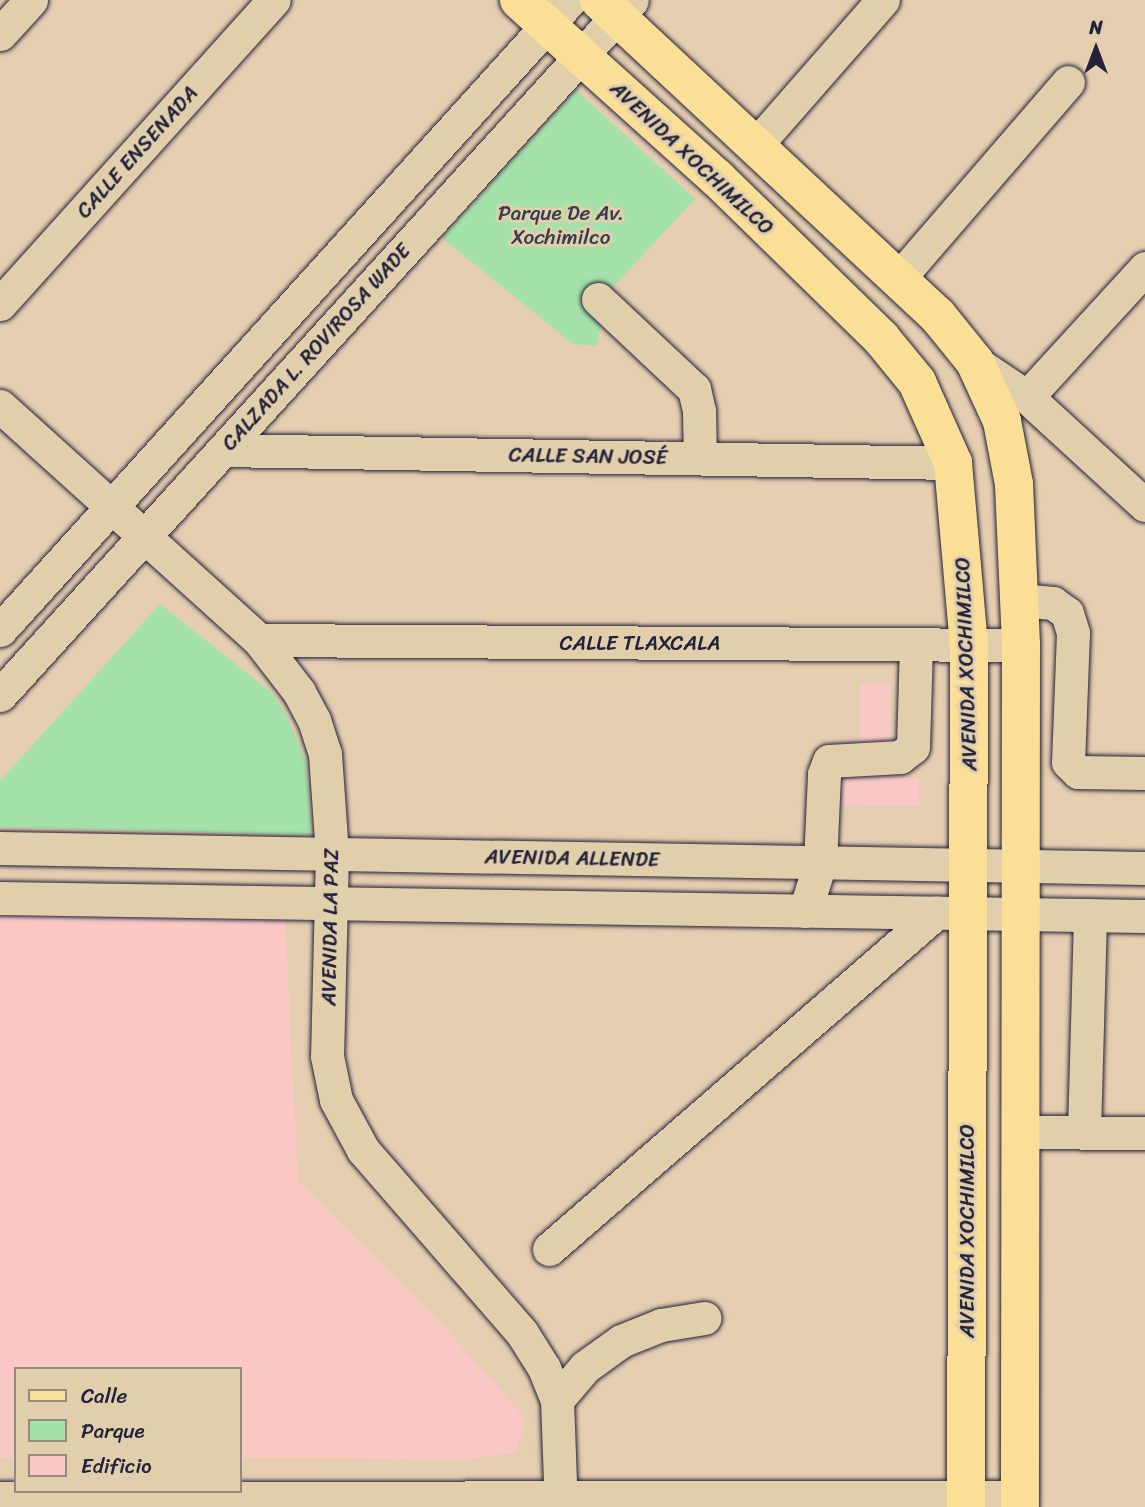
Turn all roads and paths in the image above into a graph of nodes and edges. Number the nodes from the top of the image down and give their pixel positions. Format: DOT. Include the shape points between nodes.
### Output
graph roads {
  1 [pos="31,0"];
  2 [pos="274,0"];
  3 [pos="519,0"];
  4 [pos="883,0"];
  5 [pos="616,6"];
  6 [pos="559,13"];
  7 [pos="0,34"];
  8 [pos="579,54"];
  9 [pos="1068,82"];
  10 [pos="755,146"];
  11 [pos="1145,268"];
  12 [pos="898,279"];
  13 [pos="598,299"];
  14 [pos="0,304"];
  15 [pos="975,362"];
  16 [pos="1027,397"];
  17 [pos="0,407"];
  18 [pos="223,450"];
  19 [pos="700,458"];
  20 [pos="953,463"];
  21 [pos="111,505"];
  22 [pos="1145,505"];
  23 [pos="145,536"];
  24 [pos="1019,600"];
  25 [pos="0,630"];
  26 [pos="259,640"];
  27 [pos="916,644"];
  28 [pos="969,645"];
  29 [pos="1021,645"];
  30 [pos="0,695"];
  31 [pos="1145,773"];
  32 [pos="0,848"];
  33 [pos="332,854"];
  34 [pos="820,863"];
  35 [pos="970,865"];
  36 [pos="1021,866"];
  37 [pos="1145,868"];
  38 [pos="0,898"];
  39 [pos="333,904"];
  40 [pos="805,911"];
  41 [pos="952,913"];
  42 [pos="1022,914"];
  43 [pos="1090,915"];
  44 [pos="1145,916"];
  45 [pos="1021,1132"];
  46 [pos="1084,1132"];
  47 [pos="1145,1133"];
  48 [pos="550,1249"];
  49 [pos="704,1318"];
  50 [pos="557,1400"];
  51 [pos="0,1498"];
  52 [pos="561,1502"];
  53 [pos="767,1502"];
  54 [pos="966,1502"];
  55 [pos="1020,1502"];
  1 -- 7 [label="street"];
  2 -- 14 [label="street, CALLE ENSENADA"];
  3 -- 6 [label="main road, AVENIDA XOCHIMILCO"];
  4 -- 10 [label="street"];
  5 -- 8 [label="street, CALZADA L. ROVIROSA WADE"];
  5 -- 10 [label="main road"];
  6 -- 8 [label="main road, AVENIDA XOCHIMILCO"];
  6 -- 21 [label="street"];
  8 -- 18 [label="street, CALZADA L. ROVIROSA WADE"];
  8 -- 20 [label="main road, AVENIDA XOCHIMILCO" via="717,178 881,338 917,382"];
  9 -- 12 [label="street"];
  10 -- 12 [label="main road"];
  11 -- 16 [label="street"];
  12 -- 15 [label="main road" via="937,315"];
  13 -- 19 [label="street" via="694,390"];
  15 -- 16 [label="street"];
  15 -- 24 [label="main road" via="1002,421 1014,484"];
  16 -- 22 [label="street"];
  17 -- 21 [label="street, AVENIDA LA PAZ"];
  18 -- 19 [label="street, CALLE SAN JOSÉ"];
  18 -- 23 [label="street, CALZADA L. ROVIROSA WADE"];
  19 -- 20 [label="street, CALLE SAN JOSÉ"];
  20 -- 28 [label="main road, AVENIDA XOCHIMILCO"];
  21 -- 23 [label="street, AVENIDA LA PAZ"];
  21 -- 25 [label="street"];
  23 -- 26 [label="street, AVENIDA LA PAZ"];
  23 -- 30 [label="street, CALZADA L. ROVIROSA WADE"];
  24 -- 29 [label="main road"];
  24 -- 31 [label="street" via="1054,603 1067,613 1073,633 1068,762 1078,772"];
  26 -- 27 [label="street, CALLE TLAXCALA"];
  26 -- 33 [label="street, AVENIDA LA PAZ" via="299,692 314,720 325,754"];
  27 -- 28 [label="street, CALLE TLAXCALA"];
  27 -- 34 [label="street" via="913,747 900,757 837,757 829,761 824,774"];
  28 -- 29 [label="street, CALLE TLAXCALA"];
  28 -- 35 [label="main road, AVENIDA XOCHIMILCO"];
  29 -- 36 [label="main road"];
  32 -- 33 [label="street, AVENIDA ALLENDE"];
  33 -- 34 [label="street, AVENIDA ALLENDE"];
  33 -- 39 [label="street, AVENIDA LA PAZ"];
  34 -- 35 [label="street, AVENIDA ALLENDE"];
  34 -- 40 [label="street"];
  35 -- 36 [label="street, AVENIDA ALLENDE"];
  35 -- 41 [label="main road, AVENIDA XOCHIMILCO"];
  36 -- 37 [label="street, AVENIDA ALLENDE"];
  36 -- 42 [label="main road"];
  38 -- 39 [label="street"];
  39 -- 40 [label="street"];
  39 -- 50 [label="street, AVENIDA LA PAZ" via="327,1056 336,1100 363,1150 522,1333"];
  40 -- 41 [label="street"];
  41 -- 42 [label="street"];
  41 -- 48 [label="street"];
  41 -- 54 [label="main road, AVENIDA XOCHIMILCO"];
  42 -- 43 [label="street"];
  42 -- 45 [label="main road"];
  43 -- 44 [label="street"];
  43 -- 46 [label="street"];
  45 -- 46 [label="street"];
  45 -- 55 [label="main road"];
  46 -- 47 [label="street"];
  49 -- 50 [label="street" via="661,1325 621,1341 585,1367"];
  50 -- 52 [label="street, AVENIDA LA PAZ"];
  51 -- 52 [label="street"];
  52 -- 53 [label="street"];
  53 -- 54 [label="street"];
  54 -- 55 [label="street"];
}
